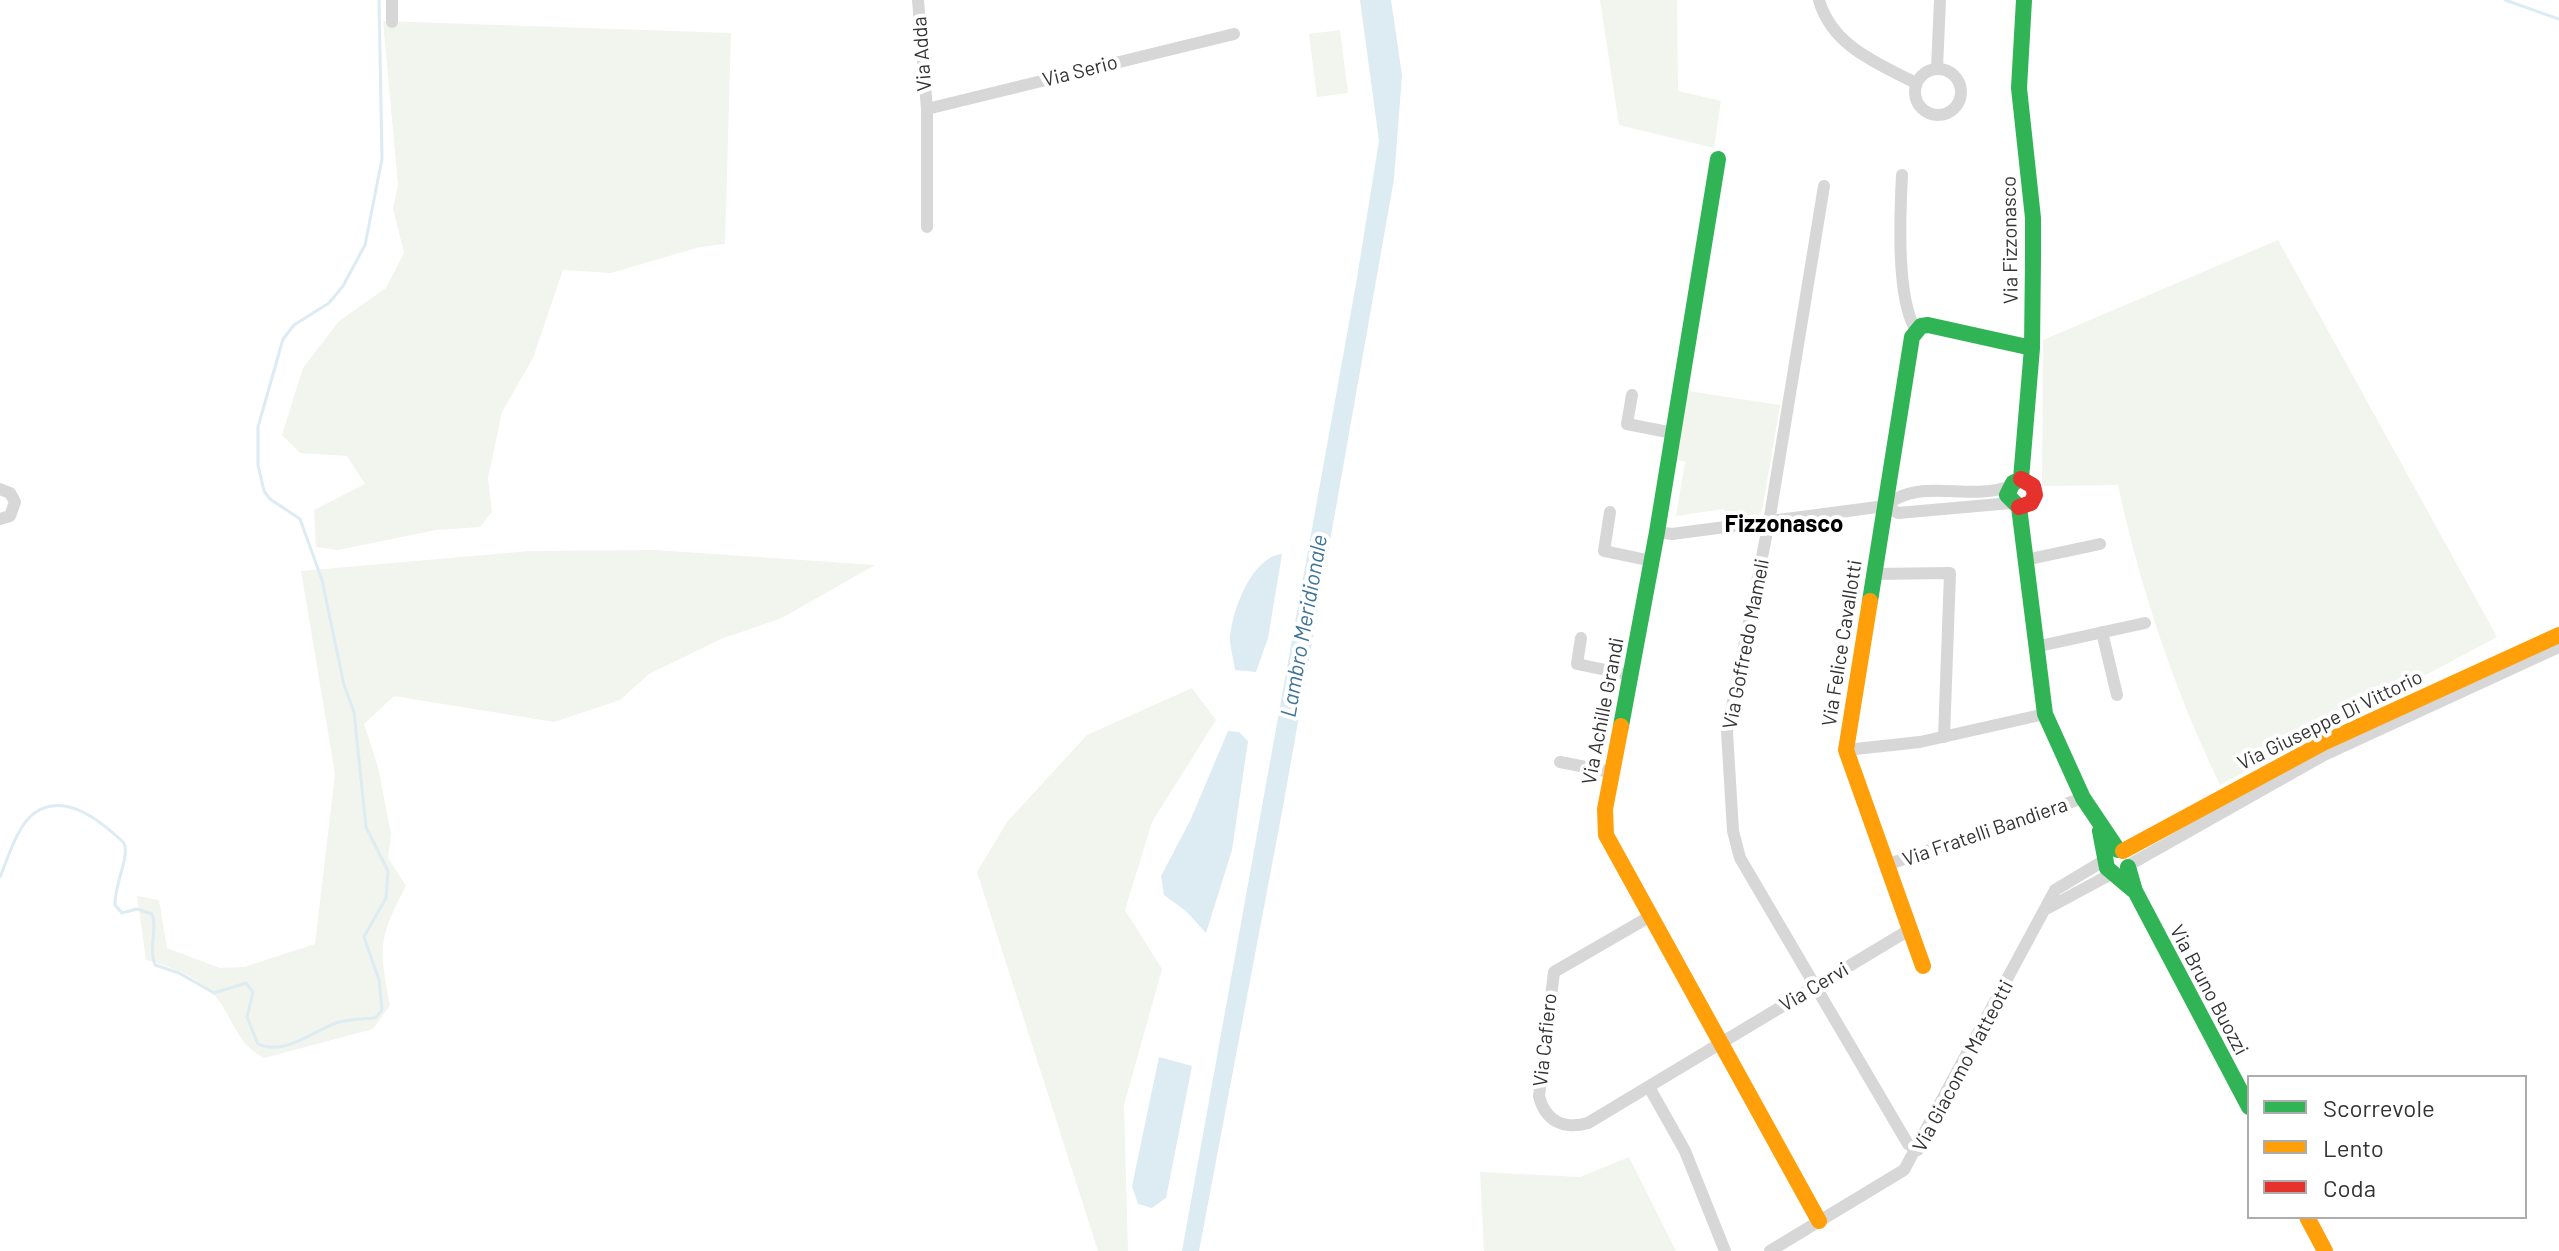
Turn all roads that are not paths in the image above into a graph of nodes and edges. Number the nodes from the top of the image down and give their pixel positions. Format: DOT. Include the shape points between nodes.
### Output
graph roads {
  1 [pos="392,0"];
  2 [pos="918,0"];
  3 [pos="1819,0"];
  4 [pos="1940,0"];
  5 [pos="2024,0"];
  6 [pos="392,22"];
  7 [pos="1234,34"];
  8 [pos="1937,68"];
  9 [pos="1916,83"];
  10 [pos="927,109"];
  11 [pos="1718,159"];
  12 [pos="1902,175"];
  13 [pos="1824,186"];
  14 [pos="927,227"];
  15 [pos="1916,330"];
  16 [pos="2032,348"];
  17 [pos="1632,395"];
  18 [pos="1673,433"];
  19 [pos="0,489"];
  20 [pos="2015,494"];
  21 [pos="1885,506"];
  22 [pos="1610,512"];
  23 [pos="0,519"];
  24 [pos="1769,522"];
  25 [pos="1657,532"];
  26 [pos="2100,544"];
  27 [pos="2025,560"];
  28 [pos="1652,561"];
  29 [pos="1873,574"];
  30 [pos="2145,623"];
  31 [pos="2102,632"];
  32 [pos="2559,635"];
  33 [pos="1581,638"];
  34 [pos="2035,647"];
  35 [pos="2559,647"];
  36 [pos="2519,660"];
  37 [pos="1630,675"];
  38 [pos="2117,695"];
  39 [pos="2045,714"];
  40 [pos="1944,737"];
  41 [pos="1846,750"];
  42 [pos="1560,762"];
  43 [pos="1611,772"];
  44 [pos="2083,798"];
  45 [pos="2117,862"];
  46 [pos="1886,865"];
  47 [pos="1649,917"];
  48 [pos="1909,930"];
  49 [pos="1923,966"];
  50 [pos="1815,986"];
  51 [pos="1719,1045"];
  52 [pos="1649,1087"];
  53 [pos="2247,1103"];
  54 [pos="1918,1150"];
  55 [pos="2308,1219"];
  56 [pos="1819,1221"];
  57 [pos="1725,1251"];
  58 [pos="1770,1251"];
  59 [pos="2325,1251"];
  1 -- 6 [label="street"];
  2 -- 10 [label="street, Via Adda"];
  3 -- 9 [label="street" via="1831,27 1847,43"];
  4 -- 8 [label="street"];
  5 -- 16 [label="street, Via Fizzonasco" via="2019,72 2033,218"];
  7 -- 10 [label="street, Via Serio"];
  8 -- 9 [label="street"];
  8 -- 9 [label="street" via="1959,82 1959,100 1947,113 1921,108"];
  10 -- 14 [label="street, Via Adda"];
  11 -- 18 [label="street, Via Achille Grandi"];
  12 -- 15 [label="street" via="1903,271 1908,317"];
  13 -- 24 [label="street, Via Goffredo Mameli"];
  15 -- 16 [label="street" via="1928,325"];
  15 -- 21 [label="street, Via Felice Cavallotti"];
  16 -- 20 [label="street, Via Fizzonasco"];
  17 -- 18 [label="street" via="1627,424"];
  18 -- 25 [label="street, Via Achille Grandi"];
  19 -- 23 [label="street" via="15,502 10,516"];
  20 -- 21 [label="street" via="1898,513"];
  20 -- 21 [label="street" via="1953,489 1899,494"];
  20 -- 27 [label="street, Via Fizzonasco"];
  21 -- 24 [label="street"];
  21 -- 29 [label="street, Via Felice Cavallotti"];
  22 -- 28 [label="street" via="1604,551"];
  24 -- 25 [label="street"];
  24 -- 50 [label="street, Via Goffredo Mameli" via="1727,732 1733,831 1740,858"];
  25 -- 28 [label="street, Via Achille Grandi"];
  26 -- 27 [label="street"];
  27 -- 34 [label="street, Via Fizzonasco"];
  28 -- 37 [label="street, Via Achille Grandi"];
  29 -- 40 [label="street" via="1950,573"];
  29 -- 41 [label="street, Via Felice Cavallotti"];
  30 -- 31 [label="street"];
  31 -- 34 [label="street"];
  31 -- 38 [label="street"];
  32 -- 36 [label="street, Via Giuseppe Di Vittorio"];
  33 -- 37 [label="street" via="1577,664"];
  34 -- 39 [label="street, Via Fizzonasco"];
  35 -- 36 [label="street, Via Giuseppe Di Vittorio"];
  36 -- 45 [label="street, Via Giuseppe Di Vittorio" via="2323,743"];
  37 -- 43 [label="street, Via Achille Grandi"];
  39 -- 40 [label="street"];
  39 -- 44 [label="street, Via Fizzonasco"];
  40 -- 41 [label="street"];
  41 -- 46 [label="street, Via Felice Cavallotti"];
  42 -- 43 [label="street"];
  43 -- 47 [label="street, Via Achille Grandi" via="1606,835"];
  44 -- 45 [label="street, Via Fizzonasco"];
  44 -- 46 [label="street, Via Fratelli Bandiera"];
  45 -- 53 [label="street, Via Bruno Buozzi"];
  45 -- 54 [label="street, Via Giacomo Matteotti" via="2055,890"];
  46 -- 48 [label="street, Via Felice Cavallotti"];
  47 -- 51 [label="street, Via Achille Grandi"];
  47 -- 52 [label="street, Via Cafiero" via="1554,972 1539,1096 1556,1122 1578,1126"];
  48 -- 49 [label="street, Via Felice Cavallotti"];
  48 -- 50 [label="street, Via Cervi"];
  50 -- 51 [label="street, Via Cervi"];
  50 -- 54 [label="street, Via Goffredo Mameli" via="1908,1144"];
  51 -- 52 [label="street, Via Cafiero"];
  51 -- 56 [label="street, Via Achille Grandi"];
  52 -- 57 [label="street" via="1685,1151"];
  54 -- 56 [label="street, Via Giacomo Matteotti" via="1894,1178"];
  55 -- 59 [label="street"];
  56 -- 58 [label="street, Via Giacomo Matteotti"];
}
